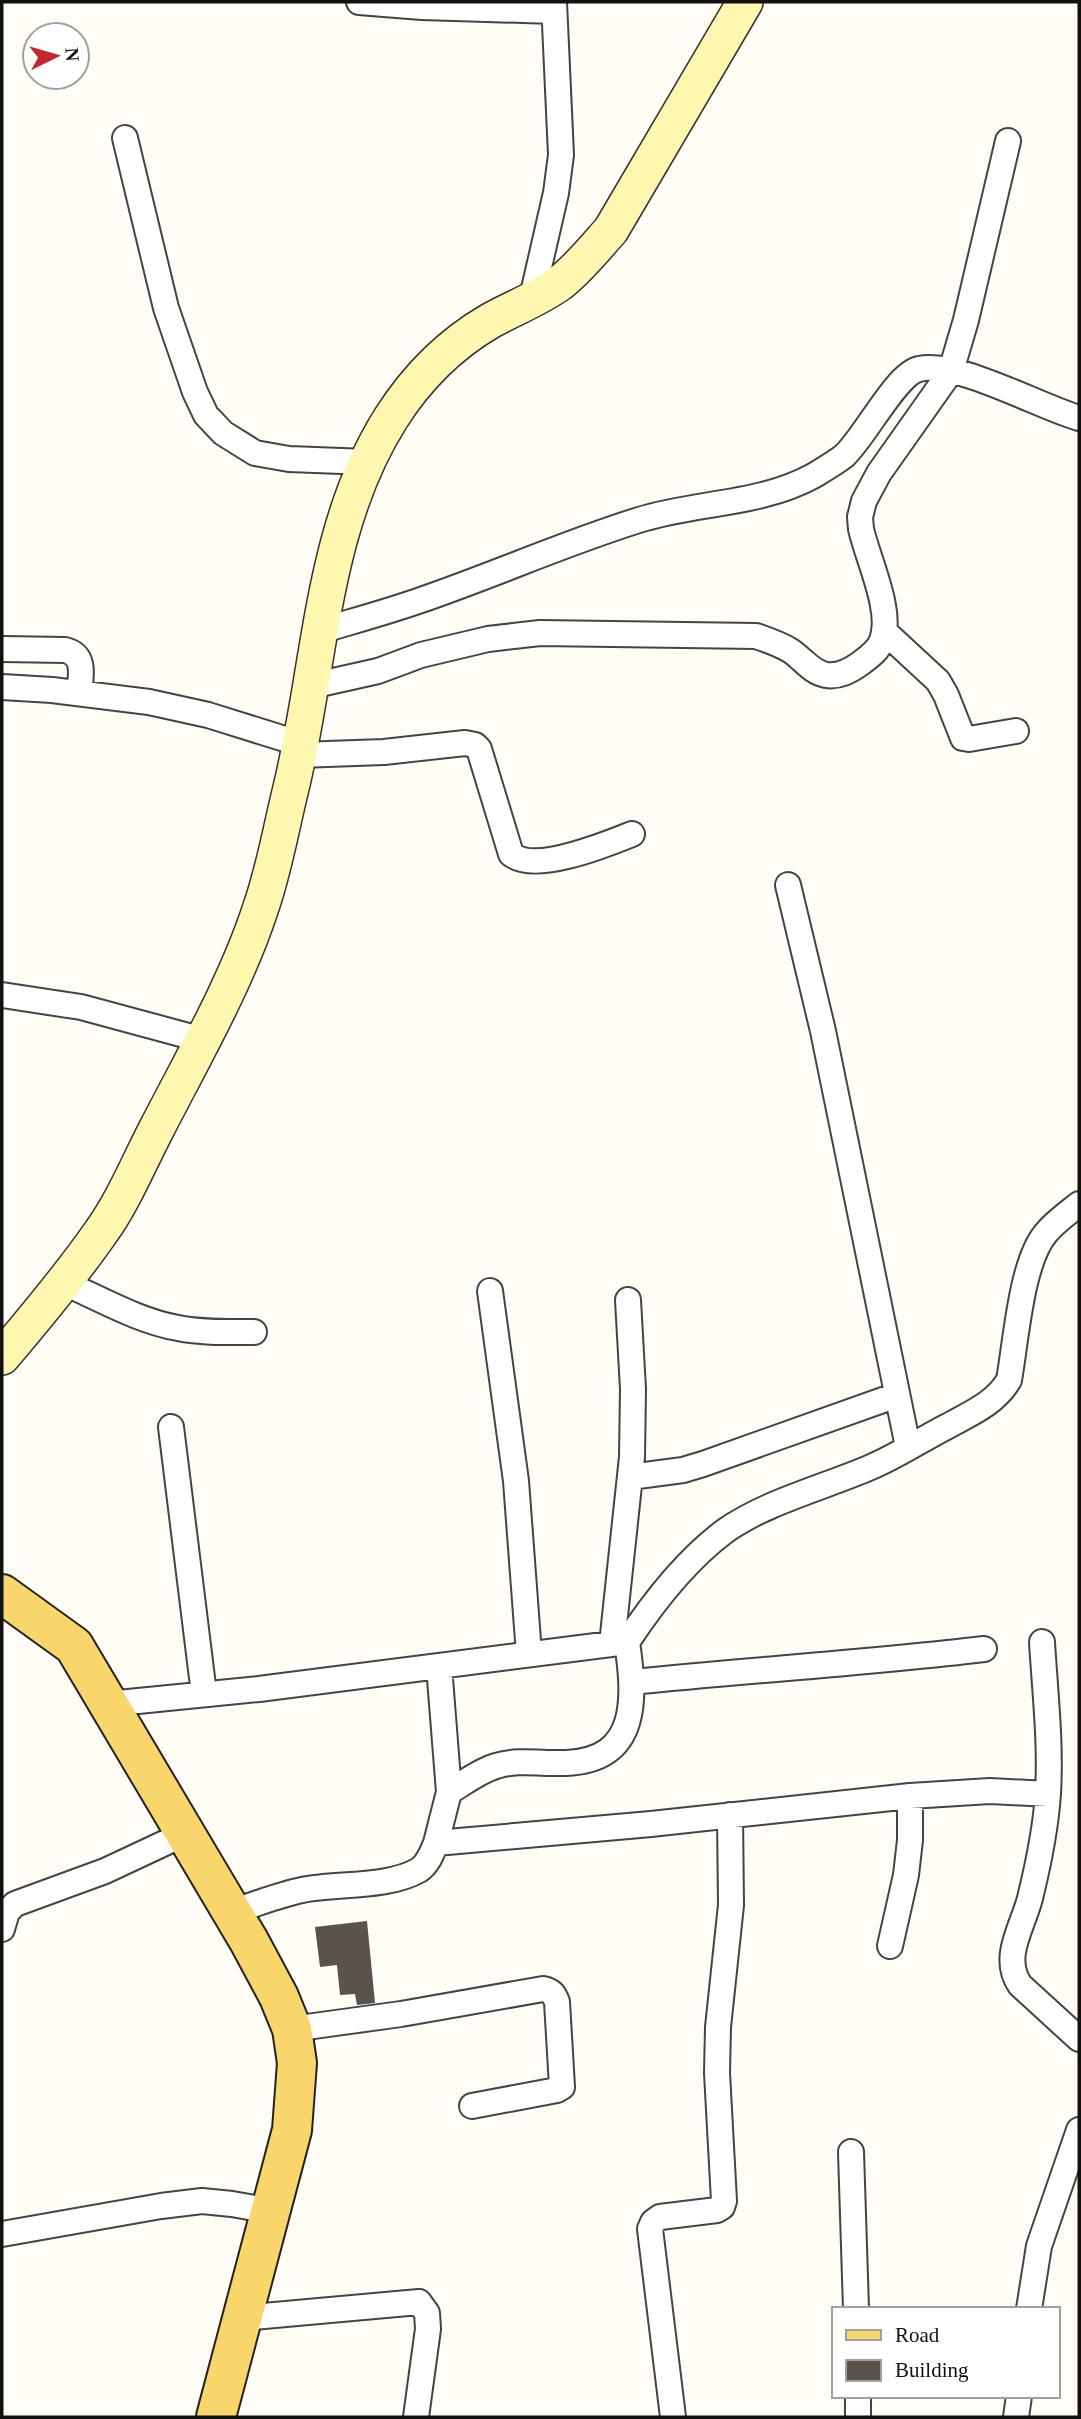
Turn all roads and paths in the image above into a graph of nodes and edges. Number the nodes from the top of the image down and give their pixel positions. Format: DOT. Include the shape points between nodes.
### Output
graph roads {
  1 [pos="359,2"];
  2 [pos="746,2"];
  3 [pos="554,6"];
  4 [pos="125,138"];
  5 [pos="1008,141"];
  6 [pos="531,302"];
  7 [pos="937,369"];
  8 [pos="1079,418"];
  9 [pos="368,462"];
  10 [pos="320,631"];
  11 [pos="884,631"];
  12 [pos="2,649"];
  13 [pos="311,686"];
  14 [pos="2,687"];
  15 [pos="79,693"];
  16 [pos="1016,731"];
  17 [pos="300,749"];
  18 [pos="632,834"];
  19 [pos="788,885"];
  20 [pos="2,995"];
  21 [pos="203,1040"];
  22 [pos="1079,1204"];
  23 [pos="62,1282"];
  24 [pos="490,1291"];
  25 [pos="628,1300"];
  26 [pos="254,1332"];
  27 [pos="2,1357"];
  28 [pos="897,1395"];
  29 [pos="171,1427"];
  30 [pos="908,1447"];
  31 [pos="630,1477"];
  32 [pos="2,1594"];
  33 [pos="1042,1642"];
  34 [pos="620,1643"];
  35 [pos="984,1649"];
  36 [pos="529,1654"];
  37 [pos="439,1666"];
  38 [pos="632,1682"];
  39 [pos="204,1695"];
  40 [pos="108,1703"];
  41 [pos="449,1792"];
  42 [pos="1048,1794"];
  43 [pos="910,1796"];
  44 [pos="730,1815"];
  45 [pos="184,1834"];
  46 [pos="436,1843"];
  47 [pos="237,1924"];
  48 [pos="2,1929"];
  49 [pos="890,1946"];
  50 [pos="292,2029"];
  51 [pos="1079,2039"];
  52 [pos="472,2106"];
  53 [pos="1079,2130"];
  54 [pos="851,2152"];
  55 [pos="271,2211"];
  56 [pos="2,2234"];
  57 [pos="856,2307"];
  58 [pos="1029,2307"];
  59 [pos="242,2318"];
  60 [pos="858,2398"];
  61 [pos="1019,2398"];
  62 [pos="216,2417"];
  63 [pos="416,2417"];
  64 [pos="673,2417"];
  65 [pos="858,2417"];
  66 [pos="1016,2417"];
  1 -- 3 [label="street" via="422,7"];
  2 -- 6 [label="street" via="611,230 561,282"];
  3 -- 6 [label="street" via="561,155"];
  4 -- 9 [label="street" via="166,308 206,415 239,444 271,458"];
  5 -- 7 [label="street" via="966,320"];
  6 -- 9 [label="street" via="493,319 437,359 391,417"];
  7 -- 8 [label="street" via="1000,387"];
  7 -- 10 [label="street" via="906,375 844,455 788,487 641,519 421,600"];
  7 -- 11 [label="street" via="879,472 860,517 866,554 884,605"];
  9 -- 10 [label="street" via="332,567"];
  10 -- 13 [label="street"];
  11 -- 13 [label="street" via="873,654 838,676 814,671 791,651 756,636 540,633 450,647 378,671"];
  11 -- 16 [label="street" via="938,681 962,738"];
  12 -- 15 [label="street" via="73,652 80,663"];
  13 -- 17 [label="street"];
  14 -- 15 [label="street"];
  15 -- 17 [label="street" via="208,715"];
  17 -- 18 [label="street" via="384,752 475,745 516,858 558,858"];
  17 -- 21 [label="street" via="261,909"];
  19 -- 28 [label="street" via="823,1031"];
  20 -- 21 [label="street" via="81,1007"];
  21 -- 23 [label="street" via="103,1230"];
  22 -- 30 [label="street" via="1045,1234 1035,1252 1009,1381 1002,1391 981,1408"];
  23 -- 26 [label="street" via="176,1328"];
  23 -- 27 [label="street"];
  24 -- 36 [label="street" via="516,1481"];
  25 -- 31 [label="street" via="634,1389"];
  28 -- 30 [label="street"];
  28 -- 31 [label="street" via="703,1464"];
  29 -- 39 [label="street"];
  30 -- 34 [label="street" via="726,1531 654,1601"];
  31 -- 34 [label="street"];
  32 -- 40 [label="main road" via="74,1646"];
  33 -- 42 [label="street"];
  34 -- 36 [label="street"];
  34 -- 38 [label="street"];
  35 -- 38 [label="street"];
  36 -- 37 [label="street"];
  37 -- 39 [label="street"];
  37 -- 41 [label="street"];
  38 -- 41 [label="street" via="631,1714 625,1730 616,1745 603,1754 569,1763 497,1765"];
  39 -- 40 [label="street"];
  40 -- 45 [label="main road"];
  41 -- 46 [label="street"];
  42 -- 43 [label="street" via="990,1791"];
  42 -- 51 [label="street" via="1031,1896 1011,1964 1020,1985"];
  43 -- 44 [label="street"];
  43 -- 49 [label="street" via="906,1875"];
  44 -- 46 [label="street"];
  44 -- 64 [label="street" via="731,1905 718,2039 724,2204 717,2210 660,2217 650,2228"];
  45 -- 47 [label="main road"];
  45 -- 48 [label="street" via="105,1871 15,1904"];
  46 -- 47 [label="street" via="421,1869 408,1875 301,1890"];
  47 -- 50 [label="main road"];
  50 -- 52 [label="street" via="550,1990 557,2002 562,2087"];
  50 -- 55 [label="main road" via="296,2055 292,2130"];
  53 -- 58 [label="street" via="1039,2246"];
  54 -- 57 [label="street"];
  55 -- 56 [label="street" via="202,2202"];
  55 -- 59 [label="main road"];
  59 -- 62 [label="main road"];
  59 -- 63 [label="street" via="419,2302 427,2313 428,2329"];
  60 -- 65 [label="street"];
  61 -- 66 [label="street"];
}
